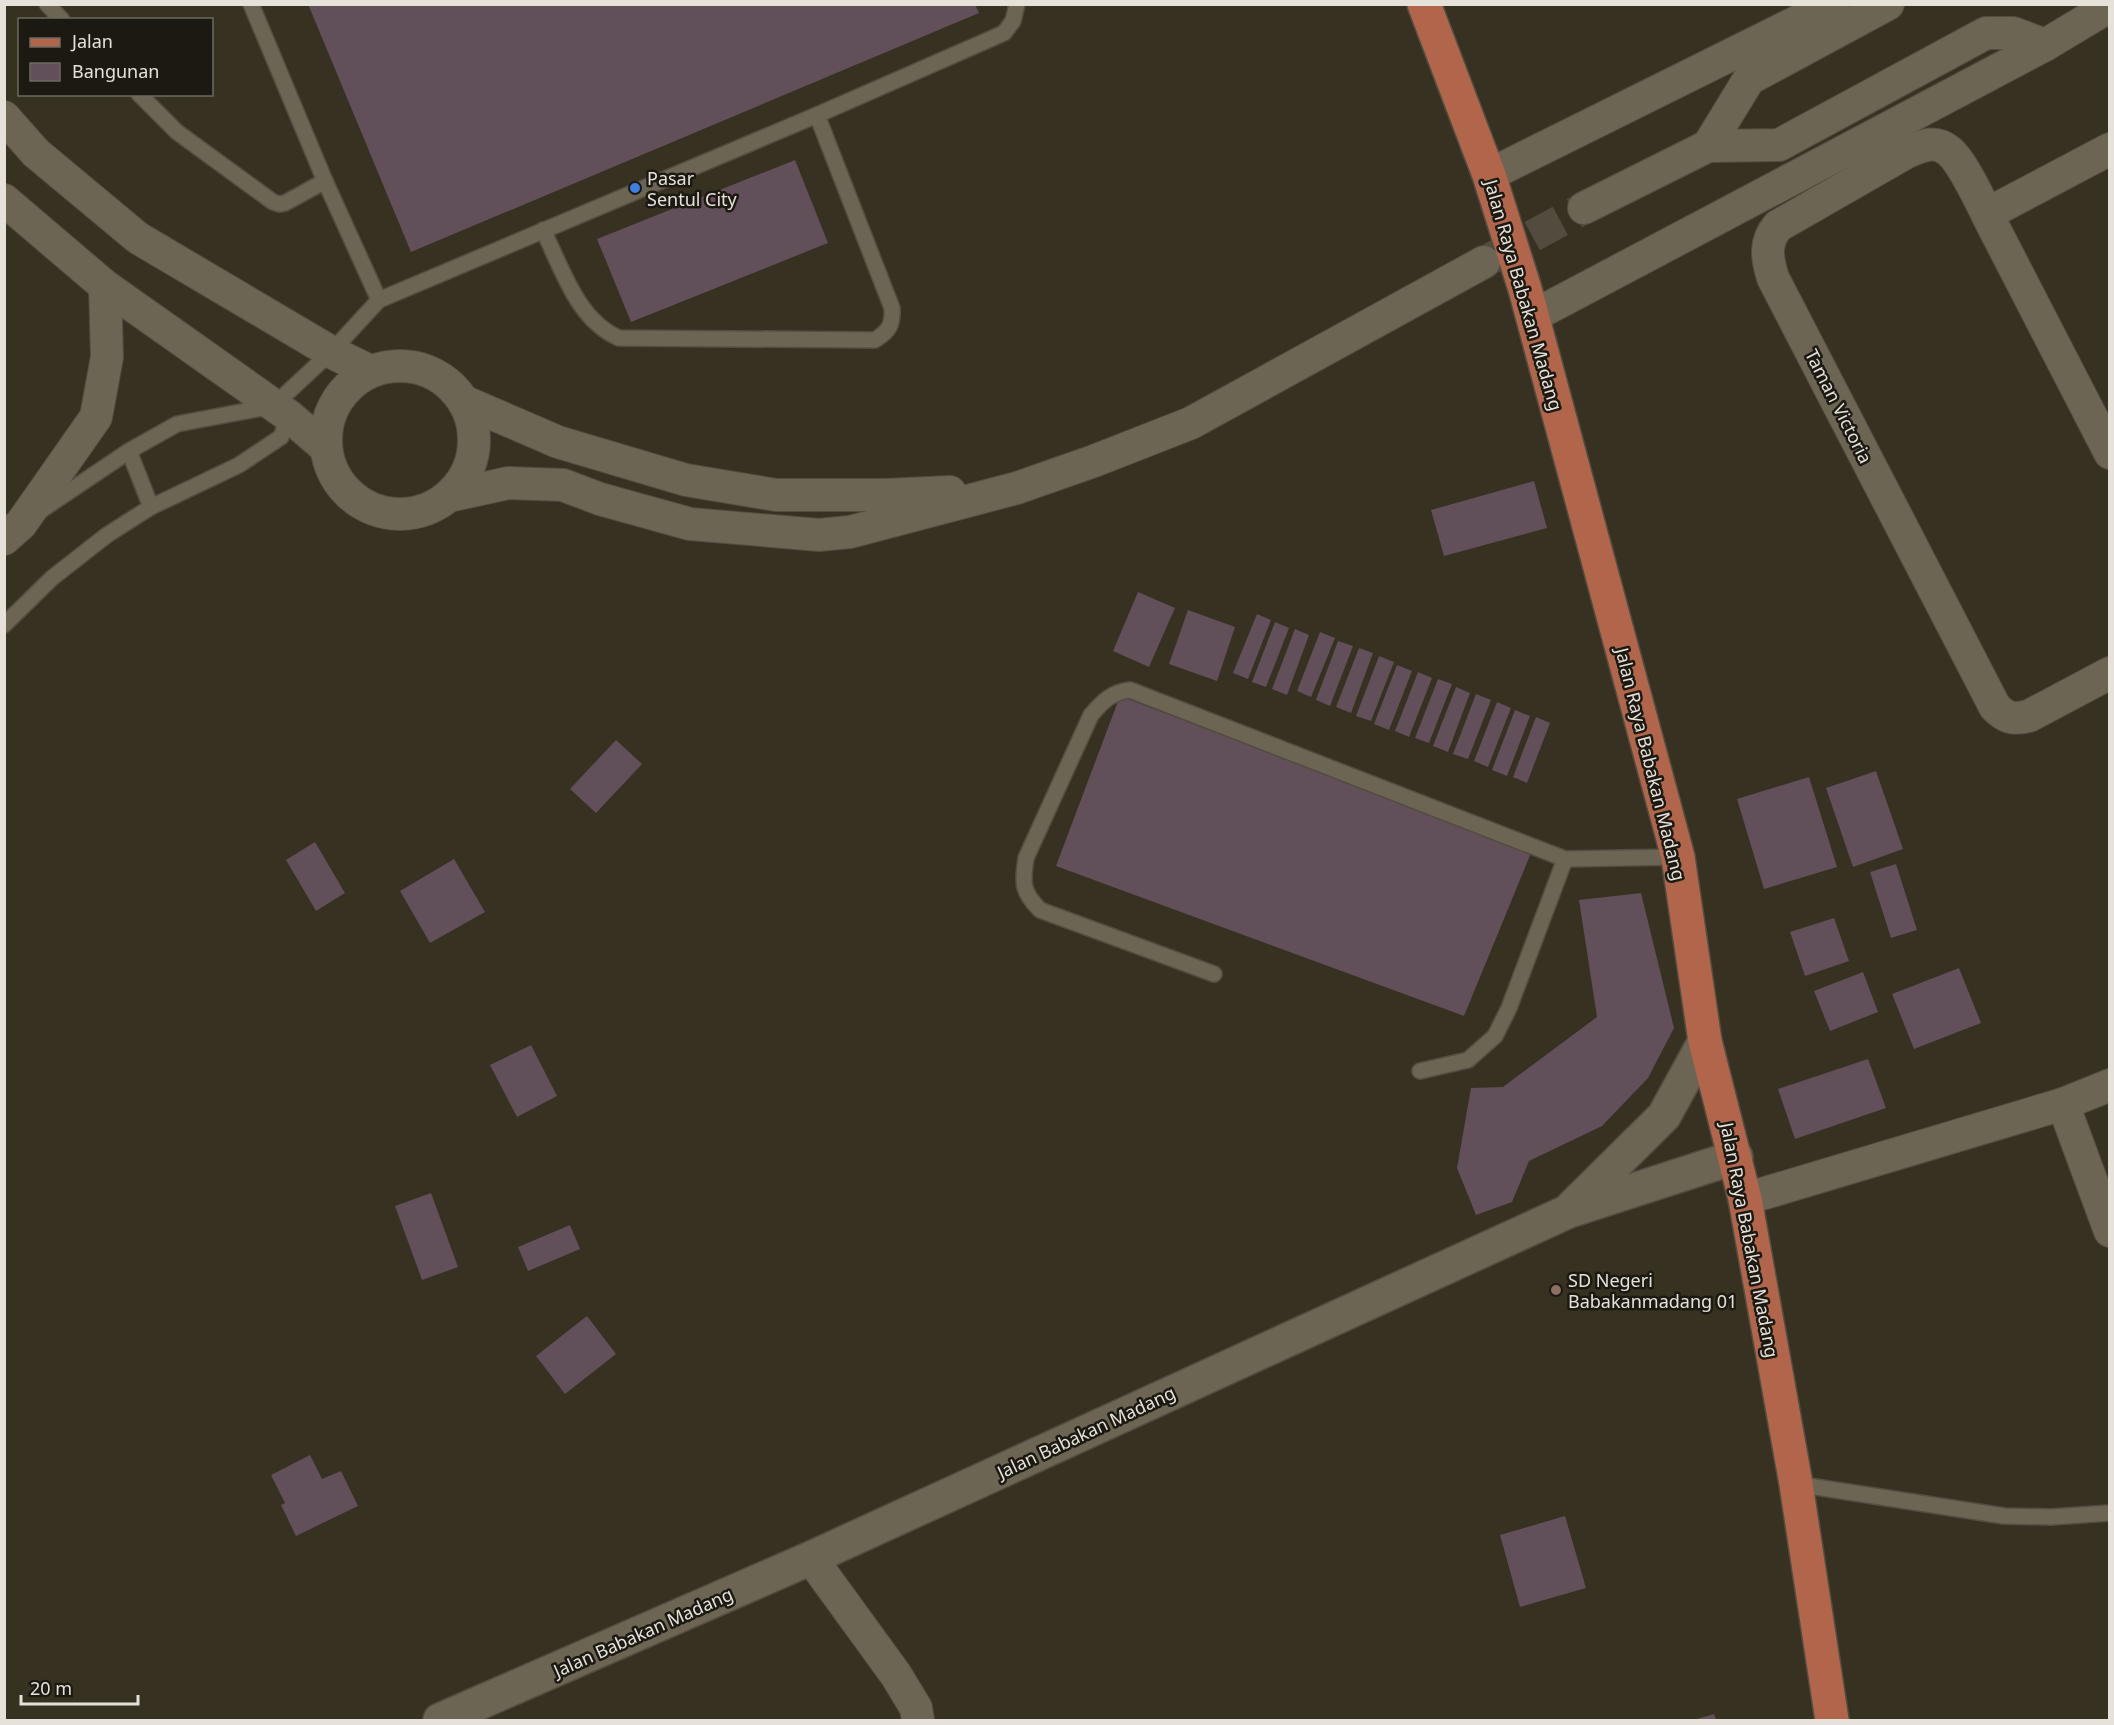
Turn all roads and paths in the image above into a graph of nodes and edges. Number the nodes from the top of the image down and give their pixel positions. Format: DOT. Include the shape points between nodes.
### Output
graph roads {
  1 [pos="47,4"];
  2 [pos="251,4"];
  3 [pos="1017,4"];
  4 [pos="1424,4"];
  5 [pos="1833,4"];
  6 [pos="1888,4"];
  7 [pos="2109,6"];
  8 [pos="60,18"];
  9 [pos="2063,27"];
  10 [pos="141,96"];
  11 [pos="817,115"];
  12 [pos="4,117"];
  13 [pos="1708,146"];
  14 [pos="2109,149"];
  15 [pos="1489,175"];
  16 [pos="325,181"];
  17 [pos="4,200"];
  18 [pos="1584,208"];
  19 [pos="1987,214"];
  20 [pos="543,230"];
  21 [pos="1484,262"];
  22 [pos="105,286"];
  23 [pos="379,300"];
  24 [pos="1533,316"];
  25 [pos="331,352"];
  26 [pos="370,371"];
  27 [pos="463,401"];
  28 [pos="281,411"];
  29 [pos="325,447"];
  30 [pos="129,451"];
  31 [pos="2109,453"];
  32 [pos="1017,488"];
  33 [pos="449,496"];
  34 [pos="151,507"];
  35 [pos="13,531"];
  36 [pos="4,625"];
  37 [pos="2109,673"];
  38 [pos="1678,857"];
  39 [pos="1565,859"];
  40 [pos="1214,974"];
  41 [pos="1706,1041"];
  42 [pos="1420,1071"];
  43 [pos="2109,1085"];
  44 [pos="2063,1104"];
  45 [pos="1736,1157"];
  46 [pos="1745,1199"];
  47 [pos="1569,1211"];
  48 [pos="2109,1231"];
  49 [pos="1796,1484"];
  50 [pos="2109,1513"];
  51 [pos="811,1558"];
  52 [pos="440,1720"];
  53 [pos="918,1720"];
  54 [pos="1832,1720"];
  1 -- 8 [label="lane"];
  2 -- 16 [label="lane"];
  3 -- 11 [label="lane" via="1013,21 1004,33"];
  4 -- 15 [label="main road, Jalan Raya Babakan Madang"];
  5 -- 15 [label="street"];
  6 -- 13 [label="street" via="1749,79"];
  7 -- 9 [label="street"];
  9 -- 13 [label="street" via="1986,33 1779,145"];
  9 -- 24 [label="street"];
  10 -- 16 [label="lane" via="177,132 273,202 285,202"];
  11 -- 20 [label="lane"];
  11 -- 20 [label="lane" via="892,308 893,322 887,333 875,340 619,338 592,320 580,304"];
  12 -- 25 [label="street" via="36,153 138,238"];
  13 -- 18 [label="street"];
  14 -- 19 [label="street"];
  15 -- 24 [label="main road, Jalan Raya Babakan Madang"];
  16 -- 23 [label="lane"];
  17 -- 22 [label="street"];
  19 -- 31 [label="street, Taman Victoria"];
  19 -- 37 [label="street, Taman Victoria" via="1948,149 1924,145 1778,226 1767,246 1768,262 1995,707 2005,717 2029,716"];
  20 -- 23 [label="lane"];
  21 -- 32 [label="street" via="1191,423"];
  22 -- 28 [label="street"];
  22 -- 35 [label="street" via="107,357 96,417"];
  23 -- 25 [label="lane"];
  24 -- 38 [label="main road, Jalan Raya Babakan Madang"];
  25 -- 26 [label="street"];
  25 -- 28 [label="lane"];
  26 -- 27 [label="street" via="393,365 416,366 438,375"];
  26 -- 29 [label="street" via="350,383 336,401 327,423"];
  27 -- 32 [label="street" via="558,442 697,482 776,495 885,495"];
  27 -- 33 [label="street" via="474,433 473,457 464,478"];
  28 -- 29 [label="street"];
  28 -- 30 [label="lane" via="177,424"];
  28 -- 34 [label="lane" via="281,437 239,465"];
  29 -- 33 [label="street" via="331,469 344,490 362,504 384,513 407,515 430,509"];
  30 -- 34 [label="lane"];
  30 -- 35 [label="lane"];
  32 -- 33 [label="street" via="850,532 819,535 690,524 563,485 508,483"];
  34 -- 36 [label="lane" via="52,579"];
  38 -- 39 [label="lane"];
  38 -- 41 [label="main road, Jalan Raya Babakan Madang"];
  39 -- 40 [label="lane" via="1130,690 1117,692 1091,715 1026,858 1023,879 1027,897 1040,910"];
  39 -- 42 [label="lane" via="1496,1036 1468,1059"];
  41 -- 45 [label="main road, Jalan Raya Babakan Madang"];
  41 -- 47 [label="main road" via="1664,1116"];
  43 -- 44 [label="street"];
  44 -- 46 [label="street"];
  44 -- 48 [label="street"];
  45 -- 46 [label="main road, Jalan Raya Babakan Madang"];
  45 -- 47 [label="main road, Jalan Babakan Madang"];
  46 -- 49 [label="main road, Jalan Raya Babakan Madang"];
  47 -- 51 [label="main road, Jalan Babakan Madang"];
  49 -- 50 [label="lane" via="2004,1516"];
  49 -- 54 [label="main road, Jalan Raya Babakan Madang"];
  51 -- 52 [label="main road, Jalan Babakan Madang"];
  51 -- 53 [label="street" via="896,1675 916,1708"];
}
